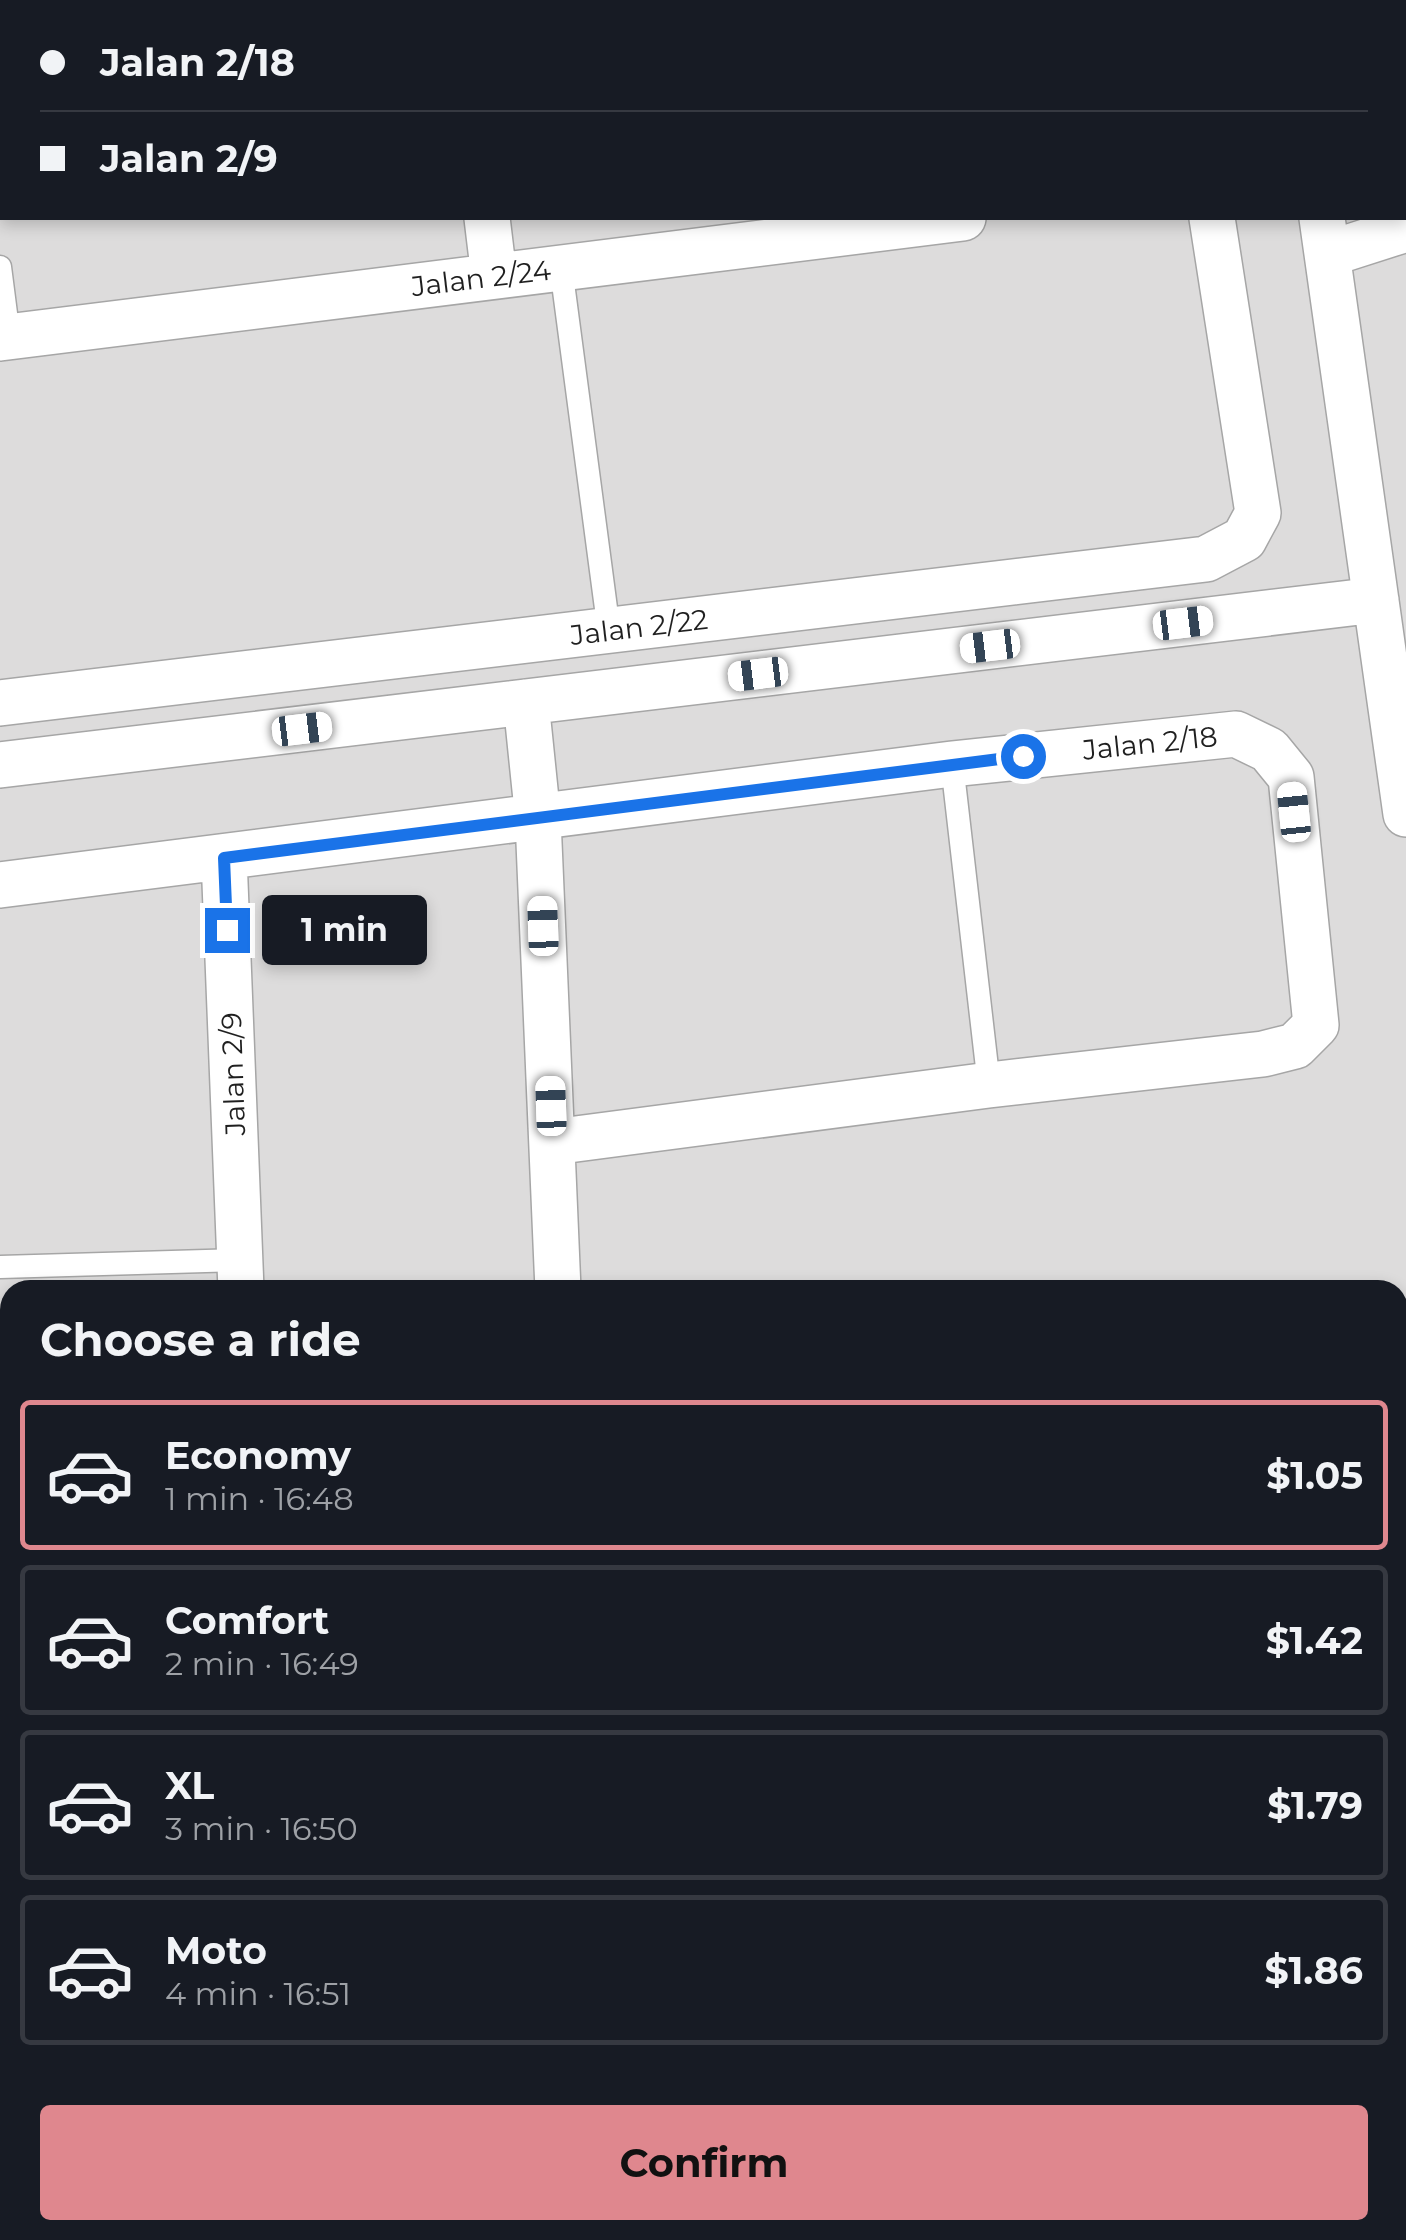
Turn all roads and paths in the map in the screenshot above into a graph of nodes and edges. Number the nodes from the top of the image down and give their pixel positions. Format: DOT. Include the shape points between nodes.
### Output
graph roads {
  1 [pos="487,220"];
  2 [pos="947,220"];
  3 [pos="1212,220"];
  4 [pos="1406,229"];
  5 [pos="1325,236"];
  6 [pos="0,267"];
  7 [pos="560,268"];
  8 [pos="494,276"];
  9 [pos="4,337"];
  10 [pos="1376,600"];
  11 [pos="609,631"];
  12 [pos="526,702"];
  13 [pos="0,703"];
  14 [pos="1,761"];
  15 [pos="952,764"];
  16 [pos="1406,814"];
  17 [pos="538,819"];
  18 [pos="224,858"];
  19 [pos="0,886"];
  20 [pos="988,1085"];
  21 [pos="553,1142"];
  22 [pos="0,1267"];
  23 [pos="240,1275"];
  24 [pos="558,1280"];
  1 -- 8 [label="street"];
  2 -- 7 [label="street, Jalan 2/24"];
  3 -- 11 [label="street, Jalan 2/22" via="1258,513 1244,539 1206,559"];
  4 -- 5 [label="street"];
  5 -- 10 [label="street"];
  6 -- 9 [label="lane"];
  7 -- 8 [label="street, Jalan 2/24"];
  7 -- 11 [label="lane"];
  8 -- 9 [label="street, Jalan 2/24"];
  10 -- 12 [label="street"];
  10 -- 16 [label="street"];
  11 -- 13 [label="street, Jalan 2/22"];
  12 -- 14 [label="street"];
  12 -- 17 [label="street"];
  15 -- 17 [label="street, Jalan 2/18"];
  15 -- 20 [label="lane"];
  15 -- 20 [label="street, Jalan 2/18" via="1236,734 1269,750 1291,777 1316,1025 1296,1046"];
  17 -- 18 [label="street, Jalan 2/18"];
  17 -- 21 [label="street"];
  18 -- 19 [label="street, Jalan 2/18"];
  18 -- 23 [label="street, Jalan 2/9"];
  20 -- 21 [label="street"];
  21 -- 24 [label="street"];
  22 -- 23 [label="lane"];
}
